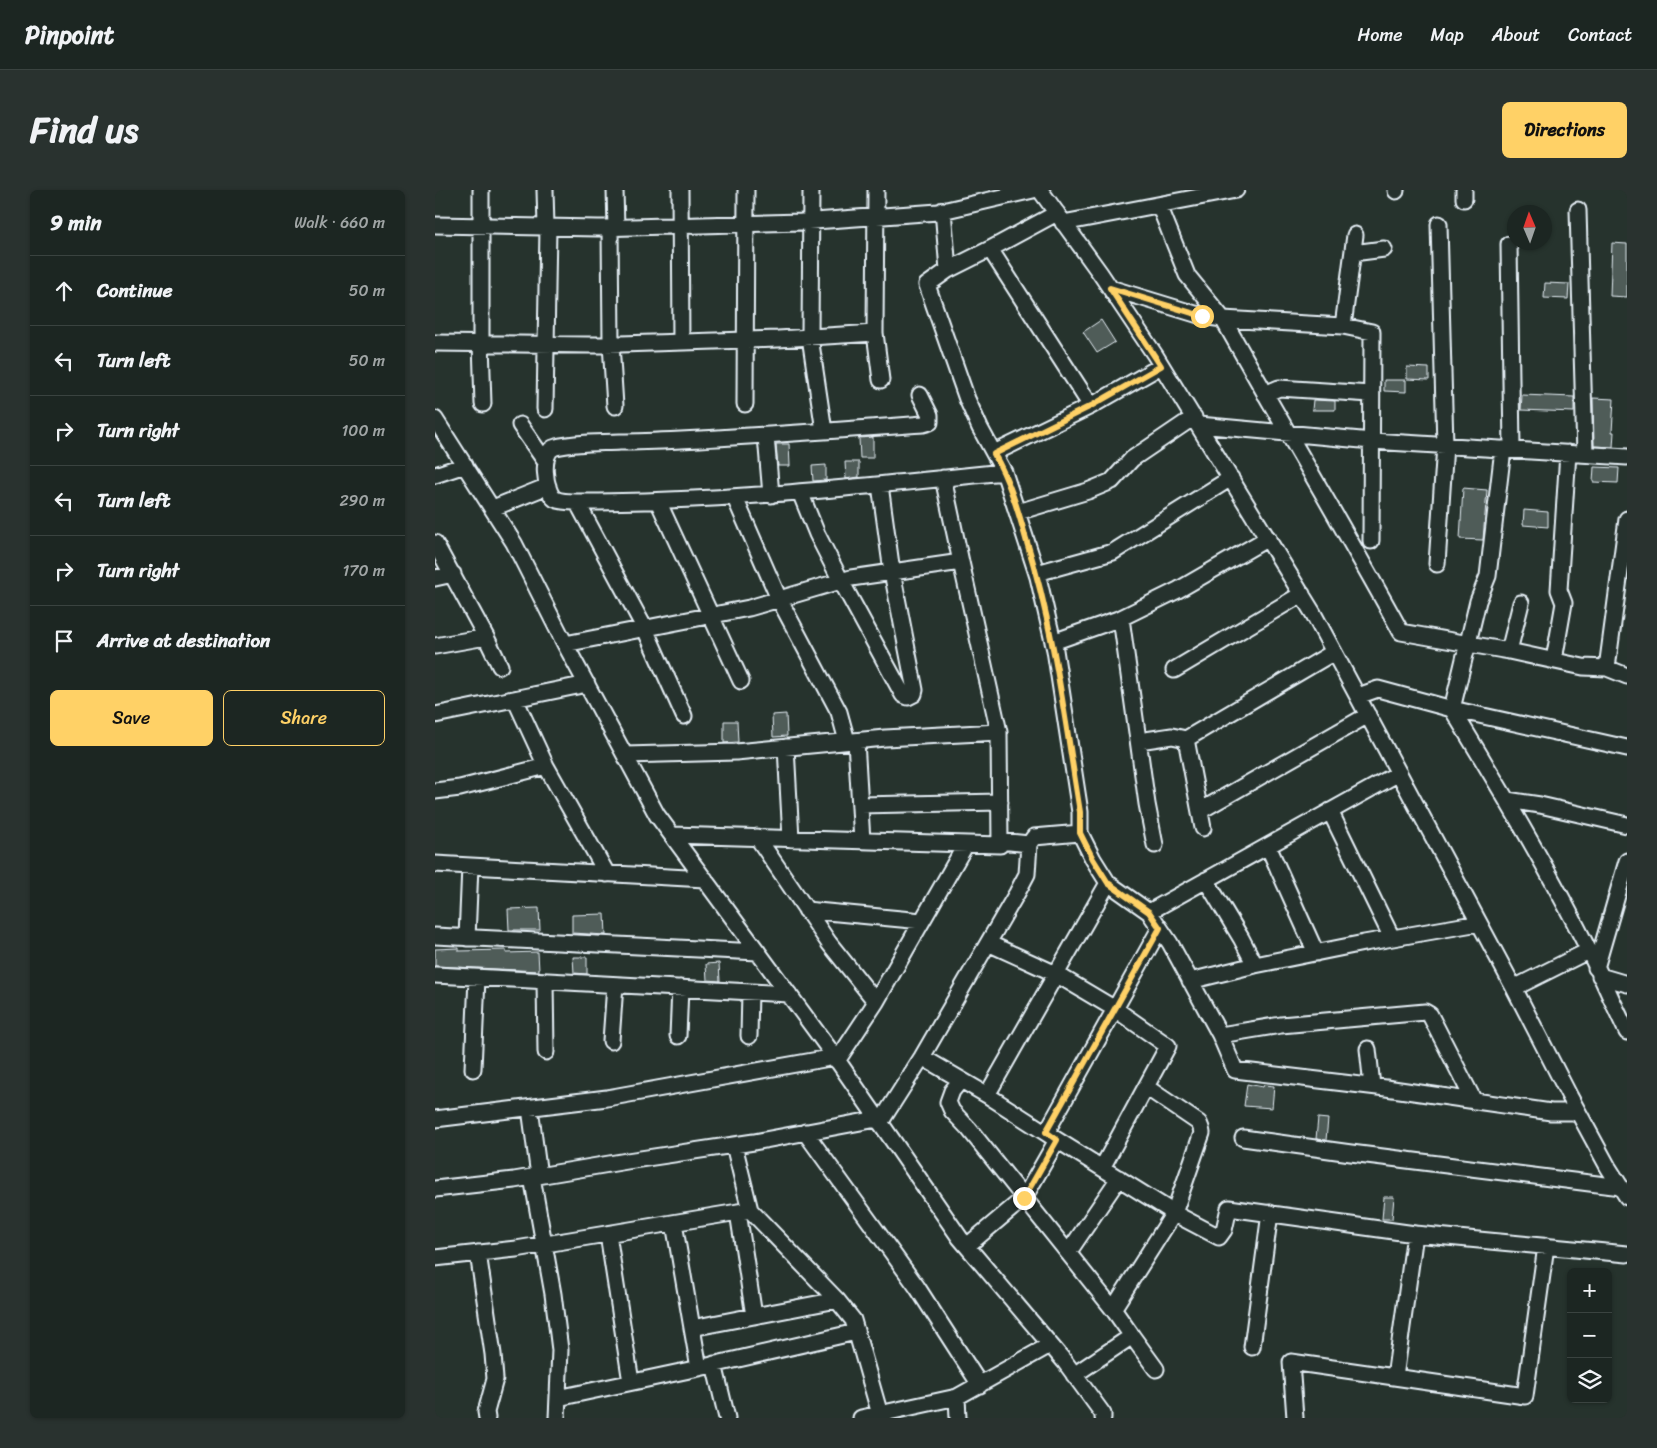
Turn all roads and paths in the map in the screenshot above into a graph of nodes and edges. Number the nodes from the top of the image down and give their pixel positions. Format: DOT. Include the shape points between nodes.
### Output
graph roads {
  1 [pos="481,190"];
  2 [pos="545,190"];
  3 [pos="615,190"];
  4 [pos="680,190"];
  5 [pos="746,190"];
  6 [pos="811,190"];
  7 [pos="876,190"];
  8 [pos="1033,190"];
  9 [pos="1040,190"];
  10 [pos="1237,190"];
  11 [pos="1159,205"];
  12 [pos="943,210"];
  13 [pos="1578,210"];
  14 [pos="876,216"];
  15 [pos="1060,218"];
  16 [pos="811,221"];
  17 [pos="745,224"];
  18 [pos="1439,224"];
  19 [pos="435,225"];
  20 [pos="482,226"];
  21 [pos="680,226"];
  22 [pos="547,227"];
  23 [pos="613,228"];
  24 [pos="1355,235"];
  25 [pos="990,249"];
  26 [pos="1384,249"];
  27 [pos="1509,250"];
  28 [pos="1353,252"];
  29 [pos="948,270"];
  30 [pos="1110,288"];
  31 [pos="1223,319"];
  32 [pos="1343,326"];
  33 [pos="875,333"];
  34 [pos="810,337"];
  35 [pos="745,340"];
  36 [pos="681,342"];
  37 [pos="435,343"];
  38 [pos="481,344"];
  39 [pos="546,344"];
  40 [pos="611,344"];
  41 [pos="1161,366"];
  42 [pos="881,380"];
  43 [pos="1265,394"];
  44 [pos="1371,394"];
  45 [pos="921,395"];
  46 [pos="483,404"];
  47 [pos="745,404"];
  48 [pos="615,406"];
  49 [pos="1091,406"];
  50 [pos="545,409"];
  51 [pos="435,419"];
  52 [pos="1196,421"];
  53 [pos="520,424"];
  54 [pos="824,432"];
  55 [pos="1287,433"];
  56 [pos="766,436"];
  57 [pos="1372,441"];
  58 [pos="1445,445"];
  59 [pos="1507,449"];
  60 [pos="1568,453"];
  61 [pos="994,454"];
  62 [pos="1585,454"];
  63 [pos="1627,457"];
  64 [pos="545,461"];
  65 [pos="465,465"];
  66 [pos="1004,472"];
  67 [pos="435,475"];
  68 [pos="943,478"];
  69 [pos="1231,478"];
  70 [pos="880,485"];
  71 [pos="547,486"];
  72 [pos="800,492"];
  73 [pos="771,495"];
  74 [pos="735,498"];
  75 [pos="658,501"];
  76 [pos="577,502"];
  77 [pos="493,508"];
  78 [pos="1018,512"];
  79 [pos="1627,519"];
  80 [pos="1268,538"];
  81 [pos="1371,541"];
  82 [pos="435,543"];
  83 [pos="961,562"];
  84 [pos="1437,564"];
  85 [pos="892,572"];
  86 [pos="1037,573"];
  87 [pos="453,574"];
  88 [pos="435,578"];
  89 [pos="841,581"];
  90 [pos="1302,594"];
  91 [pos="779,599"];
  92 [pos="1521,603"];
  93 [pos="711,616"];
  94 [pos="1121,618"];
  95 [pos="645,629"];
  96 [pos="487,637"];
  97 [pos="1053,642"];
  98 [pos="1468,643"];
  99 [pos="565,644"];
  100 [pos="435,646"];
  101 [pos="1509,651"];
  102 [pos="1335,652"];
  103 [pos="1553,660"];
  104 [pos="500,666"];
  105 [pos="1607,668"];
  106 [pos="1174,670"];
  107 [pos="1627,676"];
  108 [pos="741,682"];
  109 [pos="587,684"];
  110 [pos="1359,696"];
  111 [pos="515,699"];
  112 [pos="1452,709"];
  113 [pos="435,715"];
  114 [pos="1368,715"];
  115 [pos="685,716"];
  116 [pos="999,732"];
  117 [pos="1186,739"];
  118 [pos="851,741"];
  119 [pos="1139,741"];
  120 [pos="786,747"];
  121 [pos="1627,748"];
  122 [pos="625,755"];
  123 [pos="546,766"];
  124 [pos="1399,773"];
  125 [pos="435,790"];
  126 [pos="1507,800"];
  127 [pos="1000,802"];
  128 [pos="859,805"];
  129 [pos="1200,811"];
  130 [pos="1331,811"];
  131 [pos="1627,825"];
  132 [pos="1203,828"];
  133 [pos="1080,833"];
  134 [pos="672,835"];
  135 [pos="757,837"];
  136 [pos="791,839"];
  137 [pos="861,840"];
  138 [pos="1000,841"];
  139 [pos="966,844"];
  140 [pos="1029,844"];
  141 [pos="1155,845"];
  142 [pos="1268,846"];
  143 [pos="1627,861"];
  144 [pos="435,864"];
  145 [pos="470,866"];
  146 [pos="607,874"];
  147 [pos="705,879"];
  148 [pos="1206,880"];
  149 [pos="1108,883"];
  150 [pos="806,910"];
  151 [pos="1149,912"];
  152 [pos="922,921"];
  153 [pos="1479,923"];
  154 [pos="1160,928"];
  155 [pos="435,936"];
  156 [pos="467,938"];
  157 [pos="1392,938"];
  158 [pos="988,943"];
  159 [pos="1588,951"];
  160 [pos="758,952"];
  161 [pos="1316,953"];
  162 [pos="1255,964"];
  163 [pos="1598,972"];
  164 [pos="1055,974"];
  165 [pos="435,975"];
  166 [pos="477,978"];
  167 [pos="545,981"];
  168 [pos="1190,981"];
  169 [pos="1627,984"];
  170 [pos="615,985"];
  171 [pos="680,988"];
  172 [pos="1514,988"];
  173 [pos="750,992"];
  174 [pos="789,994"];
  175 [pos="876,1002"];
  176 [pos="1115,1009"];
  177 [pos="1627,1032"];
  178 [pos="1220,1035"];
  179 [pos="678,1036"];
  180 [pos="749,1036"];
  181 [pos="611,1041"];
  182 [pos="1368,1049"];
  183 [pos="546,1052"];
  184 [pos="922,1057"];
  185 [pos="836,1059"];
  186 [pos="473,1069"];
  187 [pos="961,1080"];
  188 [pos="1372,1086"];
  189 [pos="1146,1087"];
  190 [pos="987,1095"];
  191 [pos="1474,1101"];
  192 [pos="529,1108"];
  193 [pos="1578,1112"];
  194 [pos="435,1119"];
  195 [pos="879,1121"];
  196 [pos="805,1132"];
  197 [pos="1051,1136"];
  198 [pos="1243,1138"];
  199 [pos="735,1145"];
  200 [pos="1102,1168"];
  201 [pos="535,1176"];
  202 [pos="1119,1178"];
  203 [pos="435,1189"];
  204 [pos="1624,1192"];
  205 [pos="1024,1198"];
  206 [pos="744,1211"];
  207 [pos="1174,1213"];
  208 [pos="1269,1213"];
  209 [pos="675,1223"];
  210 [pos="608,1234"];
  211 [pos="1415,1234"];
  212 [pos="543,1245"];
  213 [pos="967,1246"];
  214 [pos="1546,1246"];
  215 [pos="477,1253"];
  216 [pos="1068,1253"];
  217 [pos="1627,1254"];
  218 [pos="435,1258"];
  219 [pos="837,1300"];
  220 [pos="1113,1309"];
  221 [pos="754,1316"];
  222 [pos="692,1328"];
  223 [pos="856,1332"];
  224 [pos="1132,1336"];
  225 [pos="1050,1344"];
  226 [pos="1252,1347"];
  227 [pos="714,1364"];
  228 [pos="699,1368"];
  229 [pos="1156,1369"];
  230 [pos="1074,1375"];
  231 [pos="1395,1377"];
  232 [pos="631,1382"];
  233 [pos="980,1384"];
  234 [pos="957,1397"];
  235 [pos="558,1398"];
  236 [pos="880,1416"];
  237 [pos="487,1418"];
  238 [pos="557,1418"];
  239 [pos="727,1418"];
  240 [pos="861,1418"];
  241 [pos="958,1418"];
  242 [pos="1103,1418"];
  243 [pos="1295,1418"];
  1 -- 20 [label="street"];
  2 -- 22 [label="street"];
  3 -- 23 [label="street"];
  4 -- 21 [label="street"];
  5 -- 17 [label="street"];
  6 -- 16 [label="street"];
  7 -- 14 [label="street"];
  8 -- 12 [label="street"];
  9 -- 15 [label="street"];
  10 -- 11 [label="street"];
  11 -- 15 [label="street"];
  11 -- 31 [label="street" via="1187,274"];
  12 -- 14 [label="street"];
  12 -- 29 [label="street"];
  13 -- 62 [label="street"];
  14 -- 16 [label="street"];
  14 -- 33 [label="street"];
  15 -- 25 [label="street"];
  15 -- 30 [label="street"];
  16 -- 17 [label="street"];
  16 -- 34 [label="street"];
  17 -- 21 [label="street"];
  17 -- 35 [label="street"];
  18 -- 58 [label="street"];
  19 -- 20 [label="street"];
  20 -- 22 [label="street"];
  20 -- 38 [label="street"];
  21 -- 23 [label="street"];
  21 -- 36 [label="street"];
  22 -- 23 [label="street"];
  22 -- 39 [label="street"];
  23 -- 40 [label="street"];
  24 -- 28 [label="street"];
  25 -- 29 [label="street"];
  25 -- 49 [label="street"];
  26 -- 28 [label="street"];
  27 -- 59 [label="street"];
  28 -- 32 [label="street"];
  29 -- 61 [label="street" via="927,285 967,399"];
  30 -- 31 [label="street" via="1202,316"];
  30 -- 41 [label="street"];
  31 -- 32 [label="street"];
  31 -- 43 [label="street"];
  32 -- 44 [label="street" via="1372,332"];
  33 -- 34 [label="street"];
  33 -- 42 [label="street"];
  34 -- 35 [label="street"];
  34 -- 54 [label="street"];
  35 -- 36 [label="street"];
  35 -- 47 [label="street"];
  36 -- 40 [label="street"];
  37 -- 38 [label="street"];
  38 -- 39 [label="street"];
  38 -- 46 [label="street"];
  39 -- 40 [label="street"];
  39 -- 50 [label="street"];
  40 -- 48 [label="street"];
  41 -- 49 [label="street"];
  41 -- 52 [label="street"];
  43 -- 44 [label="street" via="1279,388"];
  43 -- 55 [label="street"];
  44 -- 57 [label="street"];
  45 -- 54 [label="street" via="930,422"];
  49 -- 61 [label="street"];
  51 -- 65 [label="street"];
  52 -- 55 [label="street"];
  52 -- 69 [label="street"];
  52 -- 78 [label="street" via="1132,459 1112,481"];
  53 -- 64 [label="street"];
  54 -- 56 [label="street"];
  55 -- 57 [label="street"];
  55 -- 98 [label="street" via="1401,632"];
  56 -- 64 [label="street" via="585,443 553,447 546,454"];
  56 -- 73 [label="street"];
  57 -- 58 [label="street"];
  57 -- 81 [label="street"];
  58 -- 59 [label="street"];
  58 -- 84 [label="street"];
  59 -- 60 [label="street"];
  59 -- 98 [label="street" via="1488,576"];
  60 -- 62 [label="street"];
  60 -- 103 [label="street" via="1559,590 1564,603"];
  61 -- 66 [label="street"];
  62 -- 63 [label="street"];
  64 -- 71 [label="street"];
  65 -- 67 [label="street"];
  65 -- 77 [label="street"];
  66 -- 68 [label="street"];
  66 -- 78 [label="street"];
  68 -- 70 [label="street"];
  68 -- 83 [label="street"];
  69 -- 80 [label="street"];
  69 -- 86 [label="street" via="1113,552"];
  70 -- 72 [label="street"];
  70 -- 85 [label="street"];
  71 -- 76 [label="street" via="554,498"];
  71 -- 77 [label="street"];
  72 -- 73 [label="street"];
  72 -- 89 [label="street"];
  73 -- 74 [label="street"];
  74 -- 75 [label="street"];
  74 -- 91 [label="street"];
  75 -- 76 [label="street"];
  75 -- 93 [label="street"];
  76 -- 95 [label="street"];
  77 -- 99 [label="street" via="515,543"];
  78 -- 86 [label="street"];
  79 -- 105 [label="street"];
  80 -- 90 [label="street"];
  80 -- 94 [label="street" via="1178,590"];
  82 -- 87 [label="street"];
  83 -- 85 [label="street"];
  83 -- 116 [label="street"];
  85 -- 89 [label="street"];
  85 -- 89 [label="street" via="915,690 908,697 903,695"];
  86 -- 97 [label="street"];
  87 -- 88 [label="street"];
  87 -- 96 [label="street"];
  89 -- 91 [label="street"];
  90 -- 102 [label="street"];
  90 -- 106 [label="street"];
  91 -- 93 [label="street"];
  91 -- 118 [label="street"];
  92 -- 101 [label="street"];
  93 -- 95 [label="street"];
  93 -- 108 [label="street"];
  94 -- 97 [label="street"];
  94 -- 119 [label="street"];
  95 -- 99 [label="street"];
  95 -- 115 [label="street"];
  96 -- 100 [label="street"];
  96 -- 104 [label="street"];
  97 -- 133 [label="street" via="1080,812"];
  98 -- 101 [label="street"];
  98 -- 112 [label="street"];
  99 -- 109 [label="street"];
  101 -- 103 [label="street"];
  102 -- 110 [label="street"];
  102 -- 117 [label="street"];
  103 -- 105 [label="street" via="1583,667"];
  105 -- 107 [label="street"];
  109 -- 111 [label="street"];
  109 -- 122 [label="street"];
  110 -- 112 [label="street" via="1378,689"];
  110 -- 114 [label="street"];
  111 -- 113 [label="street"];
  111 -- 123 [label="street"];
  112 -- 121 [label="street"];
  112 -- 126 [label="street"];
  114 -- 124 [label="street"];
  114 -- 129 [label="street"];
  116 -- 118 [label="street"];
  116 -- 127 [label="street"];
  117 -- 119 [label="street" via="1172,736"];
  117 -- 129 [label="street"];
  118 -- 120 [label="street"];
  118 -- 128 [label="street"];
  119 -- 141 [label="street"];
  120 -- 122 [label="street" via="737,752"];
  120 -- 136 [label="street"];
  122 -- 134 [label="street" via="657,815"];
  123 -- 125 [label="street" via="460,788"];
  123 -- 146 [label="street"];
  124 -- 130 [label="street"];
  124 -- 153 [label="street"];
  126 -- 131 [label="street"];
  126 -- 159 [label="street"];
  127 -- 128 [label="street"];
  127 -- 138 [label="street"];
  128 -- 137 [label="street"];
  129 -- 132 [label="street"];
  130 -- 142 [label="street"];
  130 -- 157 [label="street"];
  133 -- 140 [label="street" via="1034,837"];
  133 -- 149 [label="street"];
  134 -- 135 [label="street"];
  134 -- 147 [label="street"];
  135 -- 136 [label="street"];
  135 -- 150 [label="street"];
  136 -- 137 [label="street"];
  137 -- 139 [label="street"];
  138 -- 139 [label="street" via="1001,845"];
  138 -- 140 [label="street"];
  139 -- 152 [label="street"];
  140 -- 158 [label="street" via="1027,874"];
  142 -- 148 [label="street"];
  142 -- 161 [label="street"];
  143 -- 163 [label="street"];
  144 -- 145 [label="street"];
  145 -- 146 [label="street"];
  145 -- 156 [label="street"];
  146 -- 147 [label="street"];
  147 -- 160 [label="street"];
  148 -- 151 [label="street"];
  148 -- 162 [label="street"];
  149 -- 151 [label="street"];
  149 -- 164 [label="street"];
  150 -- 152 [label="street"];
  150 -- 175 [label="street"];
  151 -- 154 [label="street"];
  152 -- 175 [label="street"];
  153 -- 157 [label="street"];
  153 -- 172 [label="street"];
  154 -- 168 [label="street"];
  154 -- 176 [label="street"];
  155 -- 156 [label="street"];
  156 -- 160 [label="street"];
  157 -- 161 [label="street"];
  158 -- 164 [label="street"];
  158 -- 184 [label="street"];
  159 -- 163 [label="street"];
  159 -- 172 [label="street"];
  160 -- 174 [label="street"];
  161 -- 162 [label="street"];
  162 -- 168 [label="street"];
  163 -- 169 [label="street"];
  163 -- 177 [label="street"];
  164 -- 176 [label="street"];
  164 -- 190 [label="street"];
  165 -- 166 [label="street"];
  166 -- 167 [label="street"];
  166 -- 186 [label="street"];
  167 -- 170 [label="street"];
  167 -- 183 [label="street"];
  168 -- 178 [label="street"];
  170 -- 171 [label="street"];
  170 -- 181 [label="street"];
  171 -- 173 [label="street"];
  171 -- 179 [label="street"];
  172 -- 193 [label="street"];
  173 -- 174 [label="street"];
  173 -- 180 [label="street"];
  174 -- 185 [label="street"];
  175 -- 185 [label="street"];
  176 -- 189 [label="street" via="1168,1046"];
  176 -- 197 [label="street"];
  178 -- 188 [label="street" via="1235,1070"];
  178 -- 191 [label="street" via="1281,1025 1425,1012 1430,1015"];
  182 -- 188 [label="street"];
  184 -- 187 [label="street"];
  184 -- 195 [label="street"];
  185 -- 192 [label="street"];
  185 -- 195 [label="street"];
  187 -- 190 [label="street"];
  187 -- 205 [label="street" via="948,1102 952,1111"];
  188 -- 191 [label="street"];
  189 -- 200 [label="street"];
  189 -- 207 [label="street" via="1195,1120 1201,1128 1201,1139"];
  190 -- 197 [label="street"];
  191 -- 193 [label="street" via="1551,1112"];
  192 -- 194 [label="street"];
  192 -- 201 [label="street"];
  193 -- 204 [label="street"];
  195 -- 196 [label="street"];
  195 -- 213 [label="street"];
  196 -- 199 [label="street"];
  196 -- 233 [label="street" via="917,1287"];
  197 -- 200 [label="street"];
  197 -- 205 [label="street"];
  198 -- 204 [label="street"];
  199 -- 201 [label="street"];
  199 -- 206 [label="street"];
  200 -- 202 [label="street"];
  201 -- 203 [label="street"];
  201 -- 212 [label="street"];
  202 -- 207 [label="street"];
  202 -- 216 [label="street"];
  205 -- 213 [label="street"];
  205 -- 216 [label="street"];
  206 -- 209 [label="street"];
  206 -- 219 [label="street"];
  206 -- 221 [label="street"];
  207 -- 208 [label="street" via="1219,1237 1229,1208"];
  207 -- 220 [label="street"];
  208 -- 211 [label="street"];
  208 -- 226 [label="street"];
  209 -- 210 [label="street"];
  209 -- 222 [label="street"];
  210 -- 212 [label="street"];
  210 -- 232 [label="street"];
  211 -- 214 [label="street"];
  211 -- 231 [label="street"];
  212 -- 215 [label="street"];
  212 -- 235 [label="street" via="561,1350"];
  213 -- 225 [label="street"];
  214 -- 217 [label="street"];
  214 -- 231 [label="street" via="1525,1396"];
  215 -- 218 [label="street"];
  215 -- 237 [label="street" via="495,1379"];
  216 -- 220 [label="street"];
  219 -- 221 [label="street"];
  219 -- 223 [label="street" via="853,1320"];
  220 -- 224 [label="street"];
  221 -- 222 [label="street"];
  222 -- 228 [label="street"];
  223 -- 227 [label="street"];
  223 -- 236 [label="street"];
  224 -- 229 [label="street"];
  224 -- 230 [label="street"];
  225 -- 230 [label="street"];
  225 -- 233 [label="street"];
  227 -- 228 [label="street"];
  227 -- 239 [label="street"];
  228 -- 232 [label="street"];
  230 -- 242 [label="street"];
  231 -- 243 [label="street" via="1291,1362"];
  232 -- 235 [label="street"];
  233 -- 234 [label="street"];
  234 -- 236 [label="street"];
  234 -- 241 [label="street"];
  235 -- 238 [label="street"];
  236 -- 240 [label="street"];
}
